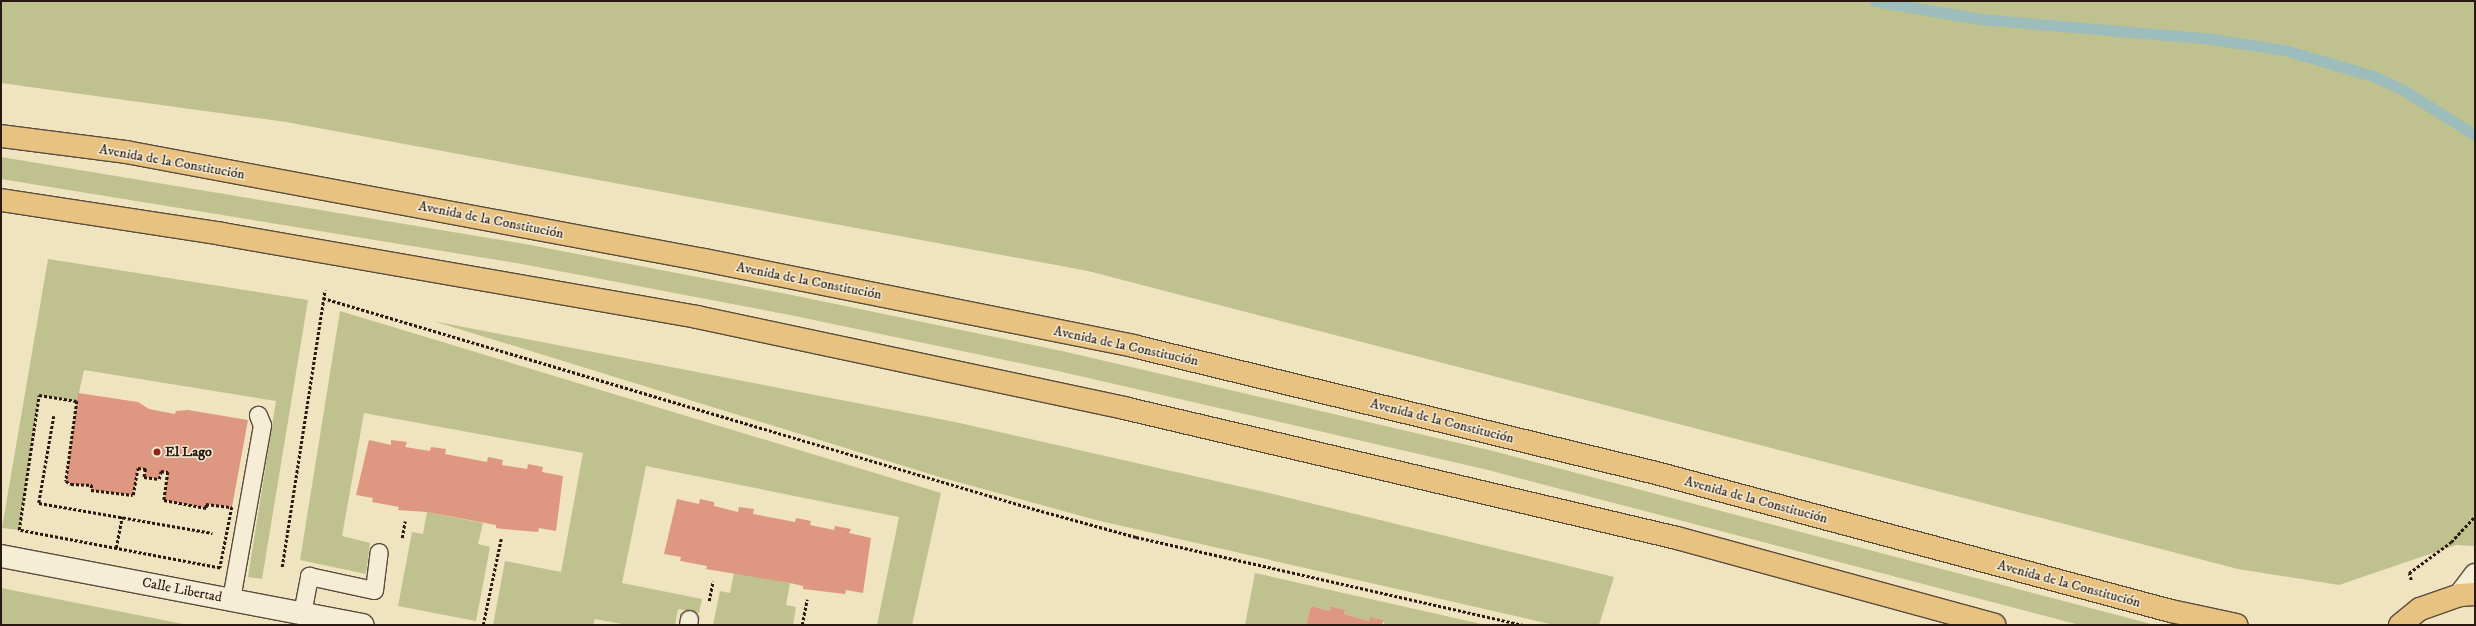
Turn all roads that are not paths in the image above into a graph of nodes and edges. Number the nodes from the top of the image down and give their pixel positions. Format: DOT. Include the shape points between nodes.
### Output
graph roads {
  1 [pos="1,136"];
  2 [pos="1,200"];
  3 [pos="258,415"];
  4 [pos="379,552"];
  5 [pos="1,556"];
  6 [pos="2475,575"];
  7 [pos="2467,595"];
  8 [pos="231,599"];
  9 [pos="302,613"];
  10 [pos="359,625"];
  11 [pos="1994,625"];
  12 [pos="2237,625"];
  13 [pos="2400,625"];
  1 -- 12 [label="main road, Avenida de la Constitución" via="149,156 712,261 1133,346 1656,473 2163,609"];
  2 -- 11 [label="main road" via="222,234 696,318 1116,407 1677,538"];
  3 -- 8 [label="lane" via="262,425"];
  4 -- 9 [label="lane" via="374,590 309,576"];
  5 -- 8 [label="street, Calle Libertad"];
  6 -- 7 [label="street"];
  7 -- 13 [label="main road" via="2420,610"];
  8 -- 9 [label="street, Calle Libertad"];
  9 -- 10 [label="street, Calle Libertad"];
}
